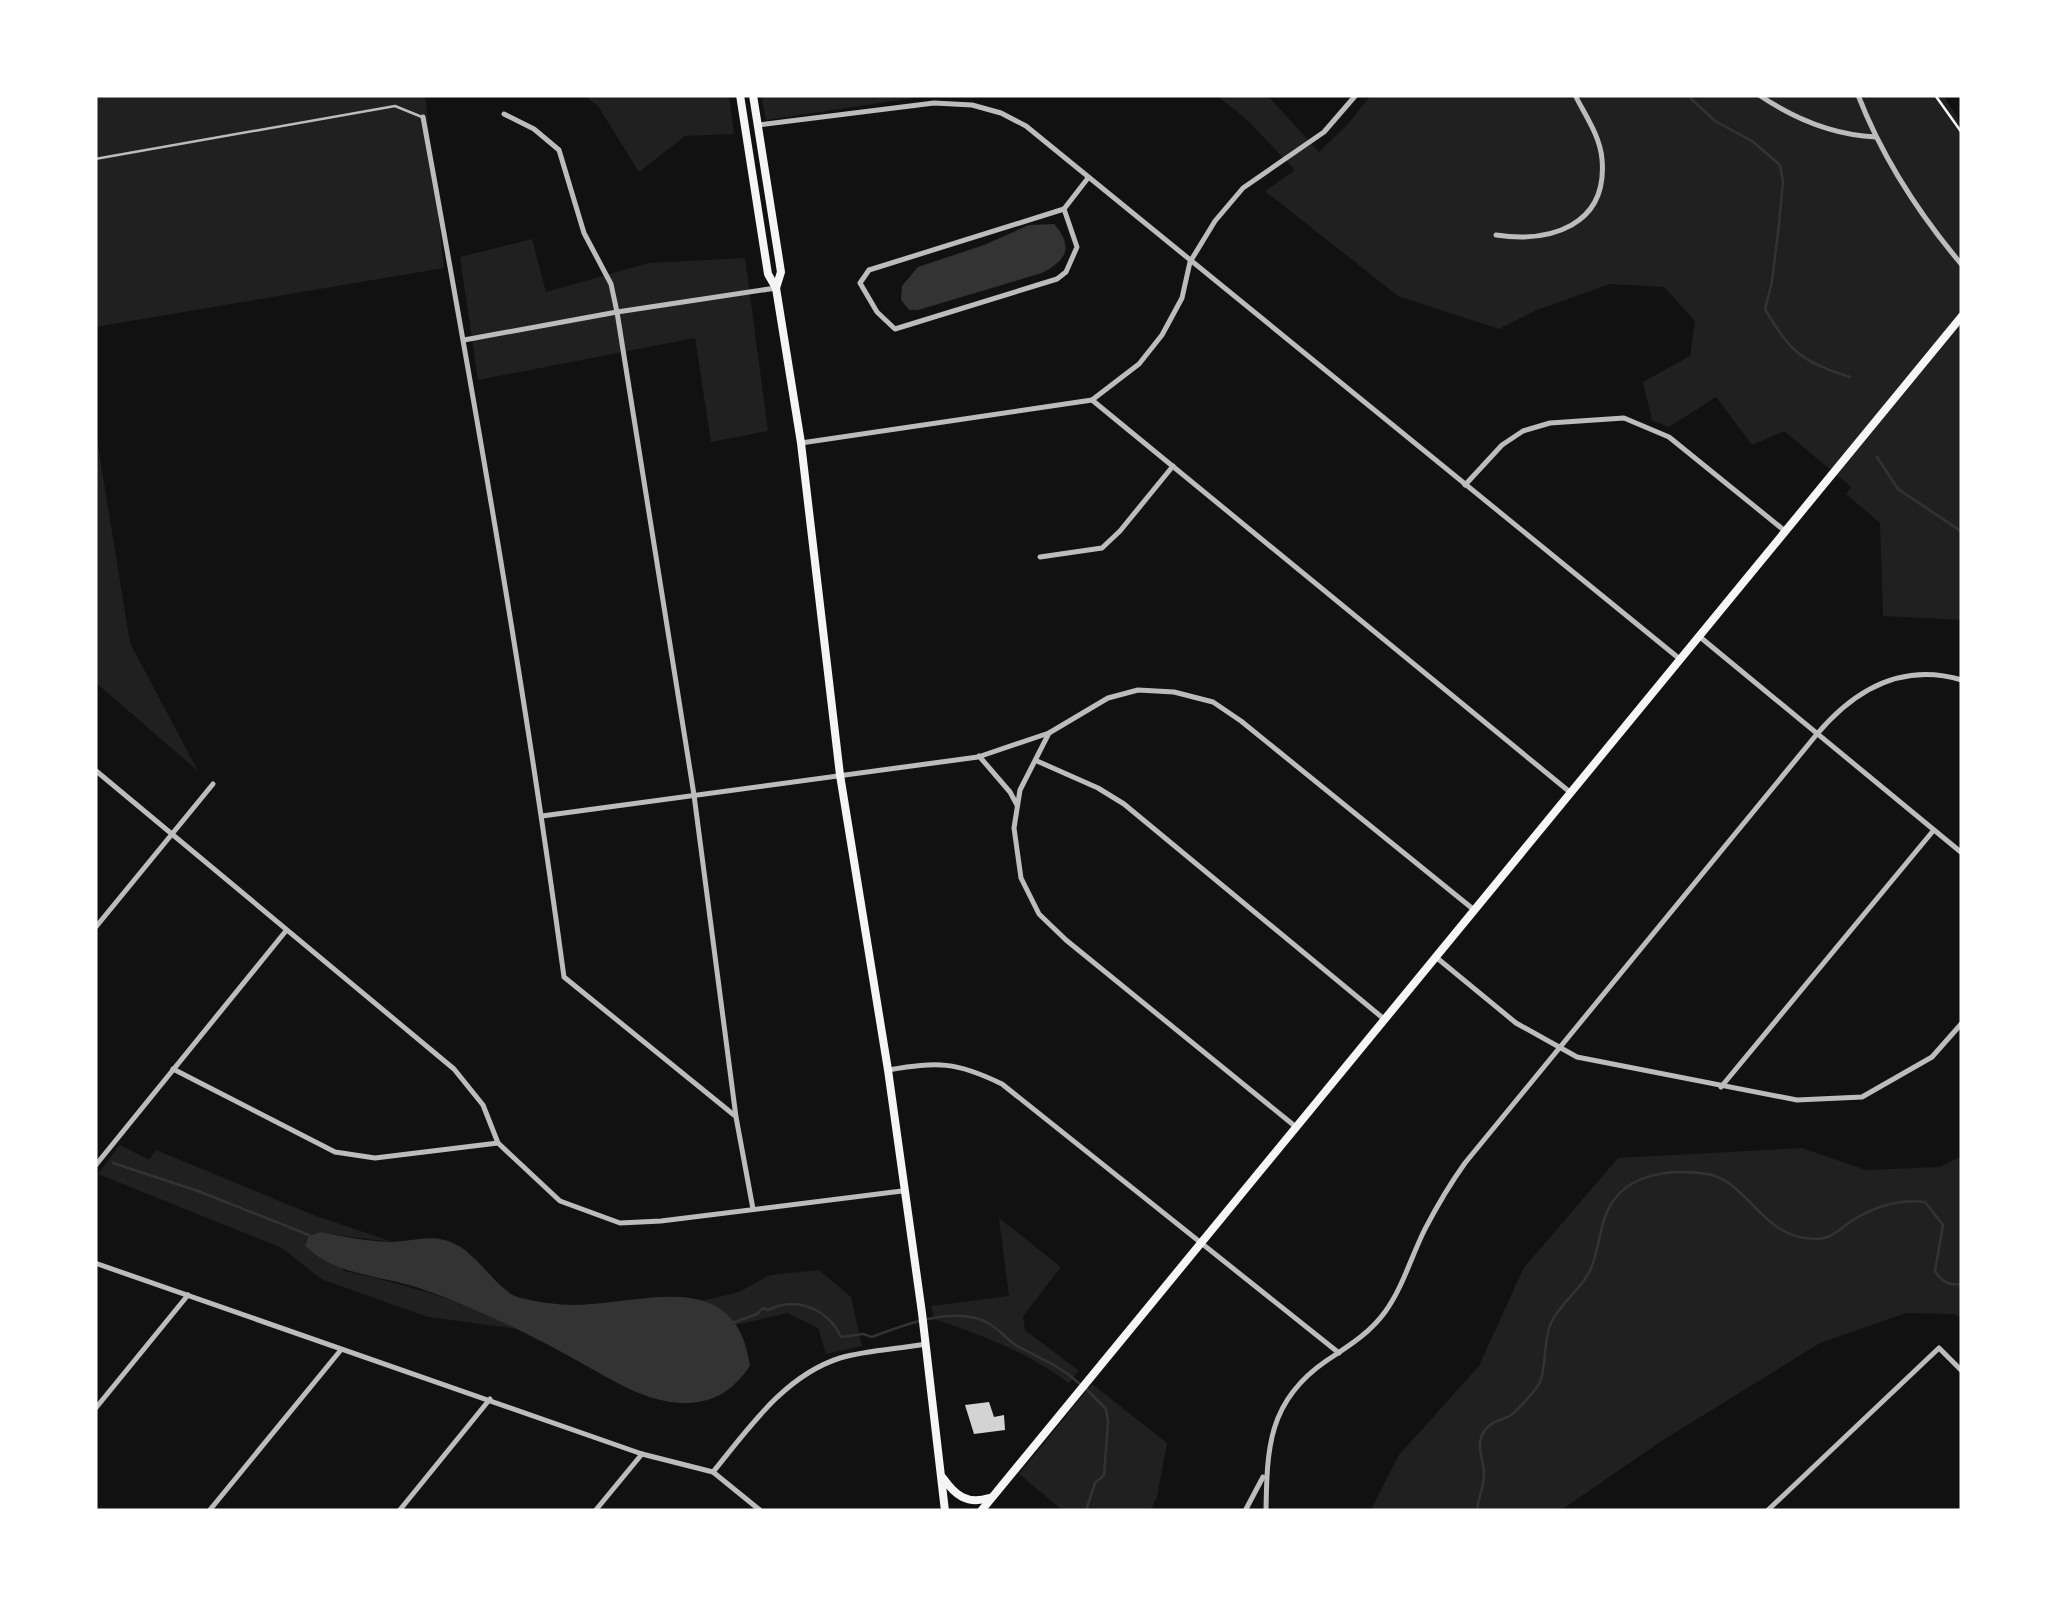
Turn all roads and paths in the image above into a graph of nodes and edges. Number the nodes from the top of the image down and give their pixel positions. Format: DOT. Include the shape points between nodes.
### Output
graph roads {
  1 [pos="740,95"];
  2 [pos="753,95"];
  3 [pos="1356,95"];
  4 [pos="1575,95"];
  5 [pos="1758,95"];
  6 [pos="1858,95"];
  7 [pos="1935,95"];
  8 [pos="504,114"];
  9 [pos="424,117"];
  10 [pos="758,125"];
  11 [pos="1962,133"];
  12 [pos="1876,138"];
  13 [pos="95,159"];
  14 [pos="1088,177"];
  15 [pos="1064,209"];
  16 [pos="1496,235"];
  17 [pos="1190,262"];
  18 [pos="1962,265"];
  19 [pos="776,288"];
  20 [pos="618,312"];
  21 [pos="1962,316"];
  22 [pos="464,340"];
  23 [pos="1092,400"];
  24 [pos="801,443"];
  25 [pos="1173,466"];
  26 [pos="1465,485"];
  27 [pos="1786,531"];
  28 [pos="1040,558"];
  29 [pos="1700,637"];
  30 [pos="1681,660"];
  31 [pos="1962,680"];
  32 [pos="1049,733"];
  33 [pos="1817,734"];
  34 [pos="979,756"];
  35 [pos="1037,761"];
  36 [pos="95,770"];
  37 [pos="840,775"];
  38 [pos="213,784"];
  39 [pos="1571,793"];
  40 [pos="694,796"];
  41 [pos="1017,805"];
  42 [pos="542,816"];
  43 [pos="1934,830"];
  44 [pos="171,834"];
  45 [pos="1962,853"];
  46 [pos="1476,911"];
  47 [pos="95,928"];
  48 [pos="285,932"];
  49 [pos="1437,958"];
  50 [pos="1384,1019"];
  51 [pos="1962,1023"];
  52 [pos="1559,1047"];
  53 [pos="174,1069"];
  54 [pos="888,1070"];
  55 [pos="1721,1087"];
  56 [pos="736,1117"];
  57 [pos="1296,1127"];
  58 [pos="498,1143"];
  59 [pos="95,1166"];
  60 [pos="902,1191"];
  61 [pos="753,1209"];
  62 [pos="1198,1243"];
  63 [pos="95,1263"];
  64 [pos="188,1295"];
  65 [pos="926,1344"];
  66 [pos="341,1350"];
  67 [pos="1339,1353"];
  68 [pos="1962,1371"];
  69 [pos="490,1399"];
  70 [pos="95,1409"];
  71 [pos="642,1454"];
  72 [pos="714,1472"];
  73 [pos="940,1474"];
  74 [pos="1264,1474"];
  75 [pos="993,1496"];
  76 [pos="209,1511"];
  77 [pos="400,1511"];
  78 [pos="595,1511"];
  79 [pos="761,1511"];
  80 [pos="944,1511"];
  81 [pos="981,1511"];
  82 [pos="1245,1511"];
  83 [pos="1266,1511"];
  84 [pos="1767,1511"];
  1 -- 19 [label="main road" via="768,274"];
  2 -- 10 [label="main road"];
  3 -- 17 [label="street" via="1324,132 1243,188"];
  4 -- 16 [label="street" via="1602,160 1592,206 1558,233"];
  5 -- 12 [label="street" via="1792,115"];
  6 -- 12 [label="street"];
  7 -- 11 [label="path"];
  8 -- 20 [label="street" via="558,150"];
  9 -- 13 [label="lane" via="395,106"];
  9 -- 22 [label="street"];
  10 -- 14 [label="street" via="934,102 972,105 1026,126"];
  10 -- 19 [label="main road" via="781,272"];
  12 -- 18 [label="street"];
  14 -- 15 [label="street"];
  14 -- 17 [label="street"];
  15 -- 15 [label="street" via="1077,247 1057,279 895,329 860,284 869,270"];
  17 -- 23 [label="street" via="1182,298 1162,335"];
  17 -- 26 [label="street"];
  19 -- 20 [label="street"];
  19 -- 24 [label="main road"];
  20 -- 22 [label="street"];
  20 -- 40 [label="street"];
  21 -- 27 [label="main road"];
  22 -- 42 [label="street"];
  23 -- 24 [label="street"];
  23 -- 25 [label="street"];
  24 -- 37 [label="main road"];
  25 -- 28 [label="street" via="1102,548"];
  25 -- 39 [label="street"];
  26 -- 27 [label="street" via="1524,431 1624,418 1669,437"];
  26 -- 30 [label="street"];
  27 -- 29 [label="main road"];
  29 -- 30 [label="main road"];
  29 -- 33 [label="street"];
  30 -- 39 [label="main road"];
  31 -- 33 [label="street" via="1918,674 1885,680 1856,695"];
  32 -- 34 [label="street"];
  32 -- 35 [label="street"];
  32 -- 46 [label="street" via="1108,698 1138,690 1213,702"];
  33 -- 43 [label="street"];
  33 -- 52 [label="street"];
  34 -- 37 [label="street"];
  34 -- 41 [label="street"];
  35 -- 41 [label="street"];
  35 -- 50 [label="street" via="1124,804"];
  36 -- 44 [label="street"];
  37 -- 40 [label="street"];
  37 -- 54 [label="main road"];
  38 -- 44 [label="street"];
  39 -- 46 [label="main road"];
  40 -- 42 [label="street"];
  40 -- 56 [label="street"];
  41 -- 57 [label="street" via="1021,878 1039,914"];
  42 -- 56 [label="street" via="564,977"];
  43 -- 45 [label="street"];
  43 -- 55 [label="street"];
  44 -- 47 [label="street"];
  44 -- 48 [label="street"];
  46 -- 49 [label="main road"];
  48 -- 53 [label="street"];
  48 -- 58 [label="street" via="454,1070 483,1106"];
  49 -- 50 [label="main road"];
  49 -- 52 [label="street" via="1516,1022"];
  50 -- 57 [label="main road"];
  51 -- 55 [label="street" via="1932,1057 1862,1096 1796,1100"];
  52 -- 55 [label="street"];
  52 -- 67 [label="street" via="1452,1181 1385,1312"];
  53 -- 58 [label="street" via="335,1152 376,1158"];
  53 -- 59 [label="street"];
  54 -- 60 [label="main road"];
  54 -- 62 [label="street" via="937,1062 1002,1084"];
  56 -- 61 [label="street"];
  57 -- 62 [label="main road"];
  58 -- 61 [label="street" via="560,1201 620,1223"];
  60 -- 61 [label="street"];
  60 -- 65 [label="main road"];
  62 -- 67 [label="street"];
  62 -- 75 [label="main road"];
  63 -- 64 [label="street"];
  64 -- 66 [label="street"];
  64 -- 70 [label="street"];
  65 -- 72 [label="street" via="840,1358 806,1374 768,1404"];
  65 -- 73 [label="main road"];
  66 -- 69 [label="street"];
  66 -- 76 [label="street"];
  67 -- 74 [label="street" via="1305,1378 1284,1406"];
  68 -- 84 [label="street" via="1939,1348"];
  69 -- 71 [label="street"];
  69 -- 77 [label="street"];
  71 -- 72 [label="street"];
  71 -- 78 [label="street"];
  72 -- 79 [label="street"];
  73 -- 75 [label="main road" via="966,1500"];
  73 -- 80 [label="main road"];
  74 -- 82 [label="street"];
  74 -- 83 [label="street"];
  75 -- 81 [label="main road"];
}
